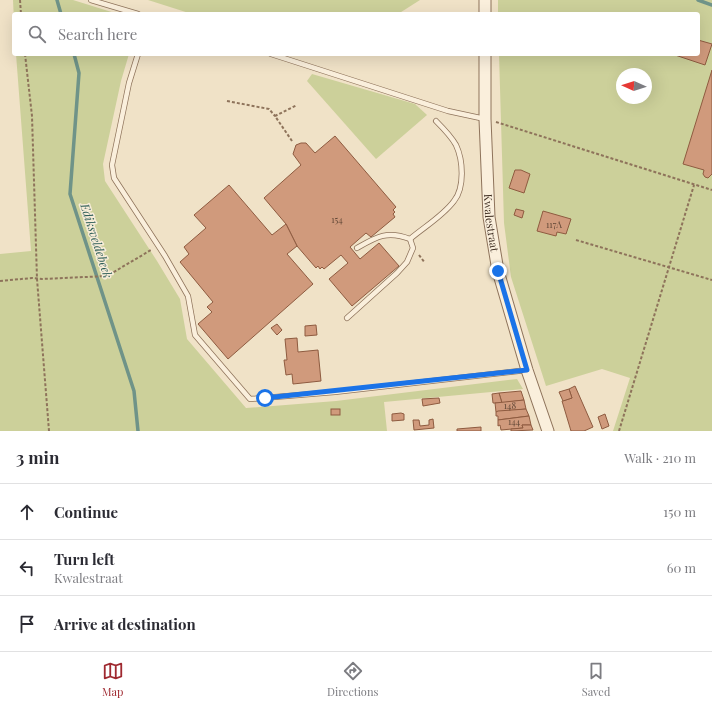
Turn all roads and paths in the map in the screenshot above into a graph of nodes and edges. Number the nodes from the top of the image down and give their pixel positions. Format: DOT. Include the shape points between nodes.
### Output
graph roads {
  1 [pos="20,0"];
  2 [pos="91,0"];
  3 [pos="485,0"];
  4 [pos="21,12"];
  5 [pos="131,12"];
  6 [pos="485,12"];
  7 [pos="25,56"];
  8 [pos="137,56"];
  9 [pos="277,56"];
  10 [pos="485,56"];
  11 [pos="227,101"];
  12 [pos="297,105"];
  13 [pos="275,116"];
  14 [pos="485,119"];
  15 [pos="436,121"];
  16 [pos="292,141"];
  17 [pos="694,185"];
  18 [pos="712,190"];
  19 [pos="410,239"];
  20 [pos="576,240"];
  21 [pos="158,245"];
  22 [pos="357,248"];
  23 [pos="668,266"];
  24 [pos="37,279"];
  25 [pos="712,280"];
  26 [pos="0,281"];
  27 [pos="347,318"];
  28 [pos="527,370"];
  29 [pos="49,431"];
  30 [pos="548,431"];
  31 [pos="619,431"];
  1 -- 4 [label="path"];
  2 -- 5 [label="lane"];
  3 -- 6 [label="street"];
  7 -- 24 [label="path" via="32,116"];
  8 -- 21 [label="lane" via="129,83 112,165 114,178"];
  9 -- 14 [label="lane" via="448,111"];
  10 -- 14 [label="street, Kwalestraat"];
  11 -- 13 [label="path" via="269,108"];
  12 -- 13 [label="path"];
  13 -- 16 [label="path"];
  14 -- 17 [label="path"];
  14 -- 28 [label="street, Kwalestraat" via="489,217 494,248 498,271"];
  15 -- 19 [label="lane" via="456,144 460,158 460,189 455,200 445,211"];
  17 -- 18 [label="path"];
  17 -- 23 [label="path"];
  19 -- 22 [label="lane" via="393,235 378,236"];
  19 -- 27 [label="lane" via="413,248 407,262"];
  20 -- 23 [label="path"];
  21 -- 24 [label="path" via="108,276"];
  21 -- 28 [label="lane" via="188,296 195,335 250,399"];
  23 -- 25 [label="path"];
  23 -- 31 [label="path"];
  24 -- 26 [label="path"];
  24 -- 29 [label="path"];
  28 -- 30 [label="street, Kwalestraat"];
}
